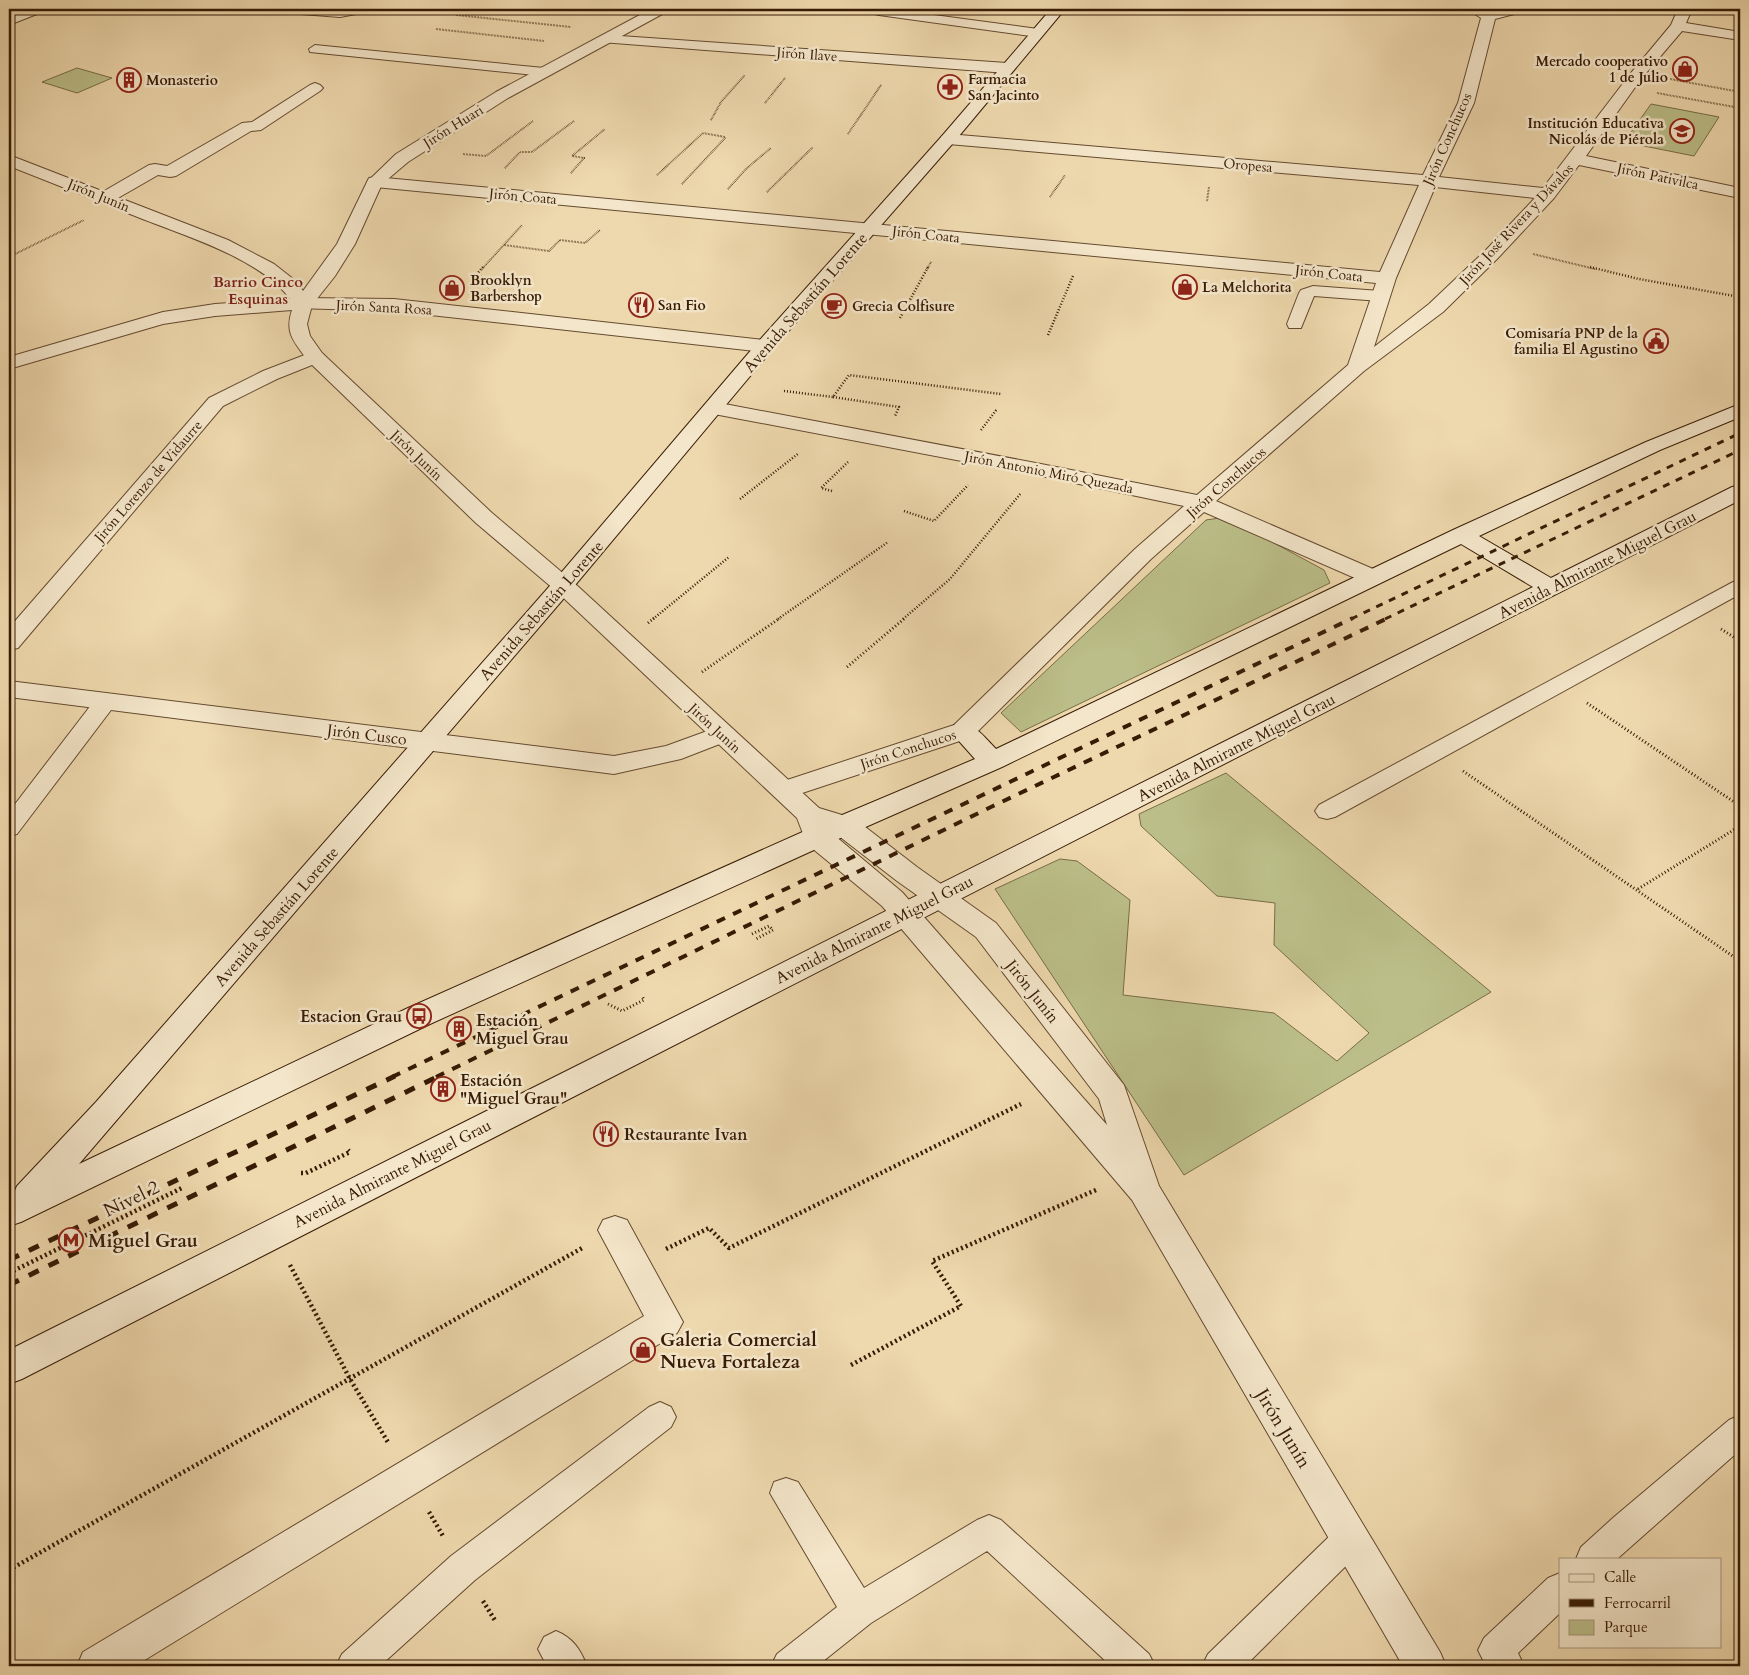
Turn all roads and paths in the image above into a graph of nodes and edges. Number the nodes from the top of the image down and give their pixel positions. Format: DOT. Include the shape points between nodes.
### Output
graph roads {
  1 [pos="37,9"];
  2 [pos="288,9"];
  3 [pos="362,9"];
  4 [pos="661,9"];
  5 [pos="1058,9"];
  6 [pos="1517,9"];
  7 [pos="1685,9"];
  8 [pos="878,12"];
  9 [pos="1482,12"];
  10 [pos="456,15"];
  11 [pos="9,21"];
  12 [pos="1678,26"];
  13 [pos="436,29"];
  14 [pos="1038,33"];
  15 [pos="1740,36"];
  16 [pos="606,39"];
  17 [pos="315,49"];
  18 [pos="762,51"];
  19 [pos="898,60"];
  20 [pos="1007,68"];
  21 [pos="544,72"];
  22 [pos="1639,73"];
  23 [pos="315,88"];
  24 [pos="1628,88"];
  25 [pos="1740,92"];
  26 [pos="1740,108"];
  27 [pos="711,120"];
  28 [pos="574,121"];
  29 [pos="605,129"];
  30 [pos="848,134"];
  31 [pos="948,139"];
  32 [pos="813,147"];
  33 [pos="771,148"];
  34 [pos="1576,159"];
  35 [pos="9,160"];
  36 [pos="657,176"];
  37 [pos="1429,181"];
  38 [pos="375,182"];
  39 [pos="1740,193"];
  40 [pos="502,194"];
  41 [pos="1548,194"];
  42 [pos="549,199"];
  43 [pos="112,200"];
  44 [pos="658,209"];
  45 [pos="733,216"];
  46 [pos="522,225"];
  47 [pos="602,228"];
  48 [pos="870,228"];
  49 [pos="948,236"];
  50 [pos="503,245"];
  51 [pos="1500,246"];
  52 [pos="1083,249"];
  53 [pos="9,257"];
  54 [pos="1387,278"];
  55 [pos="1380,296"];
  56 [pos="1740,297"];
  57 [pos="303,304"];
  58 [pos="472,313"];
  59 [pos="900,318"];
  60 [pos="1295,324"];
  61 [pos="1048,335"];
  62 [pos="765,346"];
  63 [pos="315,357"];
  64 [pos="9,364"];
  65 [pos="1357,367"];
  66 [pos="734,385"];
  67 [pos="1001,394"];
  68 [pos="833,397"];
  69 [pos="714,408"];
  70 [pos="997,409"];
  71 [pos="1740,410"];
  72 [pos="895,416"];
  73 [pos="829,430"];
  74 [pos="978,433"];
  75 [pos="873,438"];
  76 [pos="991,460"];
  77 [pos="1041,470"];
  78 [pos="832,491"];
  79 [pos="1740,492"];
  80 [pos="740,498"];
  81 [pos="1201,503"];
  82 [pos="904,511"];
  83 [pos="1461,535"];
  84 [pos="888,542"];
  85 [pos="729,557"];
  86 [pos="1372,577"];
  87 [pos="563,585"];
  88 [pos="1740,586"];
  89 [pos="1551,588"];
  90 [pos="624,642"];
  91 [pos="9,643"];
  92 [pos="847,667"];
  93 [pos="1559,684"];
  94 [pos="9,689"];
  95 [pos="675,691"];
  96 [pos="106,701"];
  97 [pos="963,731"];
  98 [pos="721,734"];
  99 [pos="426,741"];
  100 [pos="1436,752"];
  101 [pos="993,761"];
  102 [pos="784,790"];
  103 [pos="1740,806"];
  104 [pos="1328,811"];
  105 [pos="813,825"];
  106 [pos="844,826"];
  107 [pos="1740,826"];
  108 [pos="9,828"];
  109 [pos="1638,889"];
  110 [pos="940,896"];
  111 [pos="904,913"];
  112 [pos="752,934"];
  113 [pos="756,939"];
  114 [pos="1740,961"];
  115 [pos="642,996"];
  116 [pos="608,1004"];
  117 [pos="1055,1088"];
  118 [pos="348,1150"];
  119 [pos="301,1173"];
  120 [pos="1137,1183"];
  121 [pos="184,1187"];
  122 [pos="14,1209"];
  123 [pos="615,1230"];
  124 [pos="274,1234"];
  125 [pos="634,1264"];
  126 [pos="9,1273"];
  127 [pos="851,1365"];
  128 [pos="9,1368"];
  129 [pos="350,1379"];
  130 [pos="660,1417"];
  131 [pos="1740,1430"];
  132 [pos="409,1478"];
  133 [pos="786,1493"];
  134 [pos="1350,1539"];
  135 [pos="1594,1558"];
  136 [pos="462,1568"];
  137 [pos="9,1570"];
  138 [pos="1559,1591"];
  139 [pos="859,1611"];
  140 [pos="496,1622"];
  141 [pos="97,1666"];
  142 [pos="354,1666"];
  143 [pos="789,1666"];
  144 [pos="1137,1666"];
  145 [pos="1220,1666"];
  146 [pos="1426,1666"];
  147 [pos="1506,1666"];
  1 -- 11 [label="street"];
  2 -- 3 [label="street" via="342,12"];
  4 -- 16 [label="street, Jirón Huari"];
  5 -- 14 [label="street, Avenida Sebastián Lorente"];
  6 -- 9 [label="street, Jirón Conchucos"];
  7 -- 12 [label="street, Jirón José Rivera y Dávalos"];
  8 -- 14 [label="lane"];
  9 -- 37 [label="street, Jirón Conchucos" via="1466,103"];
  10 -- 16 [label="path"];
  12 -- 15 [label="street"];
  12 -- 22 [label="street, Jirón José Rivera y Dávalos"];
  13 -- 16 [label="path"];
  14 -- 20 [label="street, Avenida Sebastián Lorente"];
  16 -- 18 [label="street, Jirón Ilave"];
  16 -- 21 [label="street, Jirón Huari"];
  17 -- 21 [label="lane"];
  18 -- 19 [label="street, Jirón Ilave"];
  18 -- 27 [label="path" via="740,83 721,102"];
  19 -- 20 [label="street, Jirón Ilave"];
  19 -- 30 [label="path"];
  20 -- 31 [label="street, Avenida Sebastián Lorente"];
  21 -- 38 [label="street, Jirón Huari" via="402,158"];
  22 -- 24 [label="street, Jirón José Rivera y Dávalos"];
  22 -- 25 [label="path"];
  23 -- 43 [label="street" via="255,127 248,126 170,172 155,169"];
  24 -- 26 [label="path"];
  24 -- 34 [label="street, Jirón José Rivera y Dávalos"];
  28 -- 40 [label="path" via="532,152 520,152 501,172 510,175 512,181"];
  29 -- 42 [label="path" via="572,156 584,158"];
  31 -- 37 [label="street, Oropesa"];
  31 -- 48 [label="street, Avenida Sebastián Lorente"];
  32 -- 45 [label="path"];
  33 -- 45 [label="path" via="721,198 736,200"];
  34 -- 39 [label="street, Jirón Pativilca"];
  34 -- 41 [label="street, Jirón José Rivera y Dávalos"];
  35 -- 43 [label="street, Jirón Junín"];
  36 -- 44 [label="path" via="703,134 726,137"];
  37 -- 41 [label="street, Oropesa"];
  37 -- 54 [label="street, Jirón Conchucos"];
  38 -- 40 [label="street, Jirón Coata"];
  38 -- 57 [label="street, Jirón Huari" via="346,244"];
  40 -- 42 [label="street, Jirón Coata"];
  41 -- 51 [label="street, Jirón José Rivera y Dávalos"];
  42 -- 44 [label="street, Jirón Coata"];
  43 -- 53 [label="path"];
  43 -- 57 [label="street, Jirón Junín" via="222,244 268,268 290,286"];
  44 -- 45 [label="street, Jirón Coata"];
  45 -- 48 [label="street, Jirón Coata"];
  46 -- 50 [label="path"];
  47 -- 50 [label="path" via="585,243 560,240 550,251"];
  48 -- 49 [label="street, Jirón Coata"];
  48 -- 62 [label="street, Avenida Sebastián Lorente"];
  49 -- 52 [label="street, Jirón Coata"];
  49 -- 59 [label="path"];
  50 -- 58 [label="path" via="475,276 494,279"];
  51 -- 56 [label="path"];
  51 -- 65 [label="street, Jirón José Rivera y Dávalos" via="1436,308"];
  52 -- 54 [label="street, Jirón Coata"];
  52 -- 61 [label="path"];
  54 -- 55 [label="street, Jirón Conchucos"];
  55 -- 60 [label="lane" via="1312,291 1307,293"];
  55 -- 65 [label="street, Jirón Conchucos"];
  57 -- 58 [label="street, Jirón Santa Rosa" via="394,305"];
  57 -- 63 [label="street, Jirón Junín" via="298,324 300,336"];
  57 -- 64 [label="street, Jirón Santa Rosa" via="228,309 164,318"];
  58 -- 62 [label="street, Jirón Santa Rosa"];
  62 -- 66 [label="street, Avenida Sebastián Lorente"];
  63 -- 87 [label="street, Jirón Junín" via="484,518"];
  63 -- 91 [label="street, Jirón Lorenzo de Vidaurre" via="216,402"];
  65 -- 81 [label="street, Jirón Conchucos"];
  66 -- 68 [label="path"];
  66 -- 69 [label="street, Avenida Sebastián Lorente"];
  67 -- 68 [label="path" via="849,375"];
  68 -- 72 [label="path" via="899,407"];
  69 -- 73 [label="street, Jirón Antonio Miró Quezada"];
  69 -- 87 [label="street, Avenida Sebastián Lorente"];
  70 -- 74 [label="path"];
  71 -- 83 [label="street" via="1653,446"];
  73 -- 75 [label="street, Jirón Antonio Miró Quezada"];
  73 -- 80 [label="path"];
  75 -- 76 [label="street, Jirón Antonio Miró Quezada"];
  75 -- 78 [label="path" via="820,488"];
  76 -- 77 [label="street, Jirón Antonio Miró Quezada"];
  76 -- 82 [label="path" via="934,521"];
  77 -- 81 [label="street, Jirón Antonio Miró Quezada"];
  77 -- 92 [label="path" via="950,579"];
  79 -- 89 [label="street, Avenida Almirante Miguel Grau"];
  81 -- 86 [label="street, Jirón Antonio Miró Quezada"];
  81 -- 97 [label="street, Jirón Conchucos" via="1142,554"];
  83 -- 86 [label="street"];
  83 -- 89 [label="street"];
  84 -- 95 [label="path"];
  85 -- 90 [label="path"];
  86 -- 101 [label="street"];
  87 -- 90 [label="street, Jirón Junín"];
  87 -- 99 [label="street, Avenida Sebastián Lorente"];
  88 -- 93 [label="lane"];
  89 -- 110 [label="street, Avenida Almirante Miguel Grau"];
  90 -- 95 [label="street, Jirón Junín"];
  93 -- 100 [label="lane"];
  93 -- 103 [label="path"];
  94 -- 96 [label="street, Jirón Cusco"];
  95 -- 98 [label="street, Jirón Junín"];
  96 -- 99 [label="street, Jirón Cusco"];
  96 -- 108 [label="lane"];
  97 -- 101 [label="street"];
  97 -- 102 [label="street, Jirón Conchucos"];
  98 -- 99 [label="street, Jirón Cusco" via="672,753 614,765"];
  98 -- 102 [label="street, Jirón Junín"];
  99 -- 122 [label="street, Avenida Sebastián Lorente" via="107,1111"];
  100 -- 104 [label="lane"];
  100 -- 109 [label="path"];
  101 -- 106 [label="street"];
  102 -- 105 [label="street, Jirón Junín"];
  105 -- 106 [label="street"];
  105 -- 111 [label="street, Jirón Junín"];
  105 -- 122 [label="street"];
  106 -- 110 [label="street, Jirón Junín"];
  107 -- 109 [label="path"];
  109 -- 114 [label="path"];
  110 -- 111 [label="street, Avenida Almirante Miguel Grau"];
  110 -- 120 [label="street, Jirón Junín" via="986,930 1113,1094"];
  111 -- 117 [label="street, Jirón Junín"];
  111 -- 124 [label="street, Avenida Almirante Miguel Grau"];
  112 -- 113 [label="path" via="769,926 773,930"];
  115 -- 116 [label="path" via="644,1000 622,1011"];
  117 -- 120 [label="street, Jirón Junín"];
  117 -- 125 [label="path" via="729,1248 709,1228"];
  118 -- 119 [label="path" via="350,1152"];
  120 -- 127 [label="path" via="932,1261 961,1306"];
  120 -- 134 [label="street, Jirón Junín"];
  121 -- 126 [label="path, Nivel 2"];
  123 -- 125 [label="street"];
  123 -- 129 [label="path"];
  124 -- 128 [label="street, Avenida Almirante Miguel Grau"];
  124 -- 129 [label="path"];
  125 -- 132 [label="street" via="665,1322"];
  129 -- 132 [label="path"];
  129 -- 137 [label="path"];
  130 -- 136 [label="lane"];
  131 -- 135 [label="lane"];
  132 -- 136 [label="path"];
  132 -- 141 [label="street"];
  133 -- 139 [label="lane"];
  134 -- 145 [label="lane"];
  134 -- 146 [label="street, Jirón Junín"];
  136 -- 140 [label="path"];
  136 -- 142 [label="lane"];
  138 -- 147 [label="lane" via="1496,1650"];
  139 -- 143 [label="lane"];
  139 -- 144 [label="lane" via="988,1531"];
}
